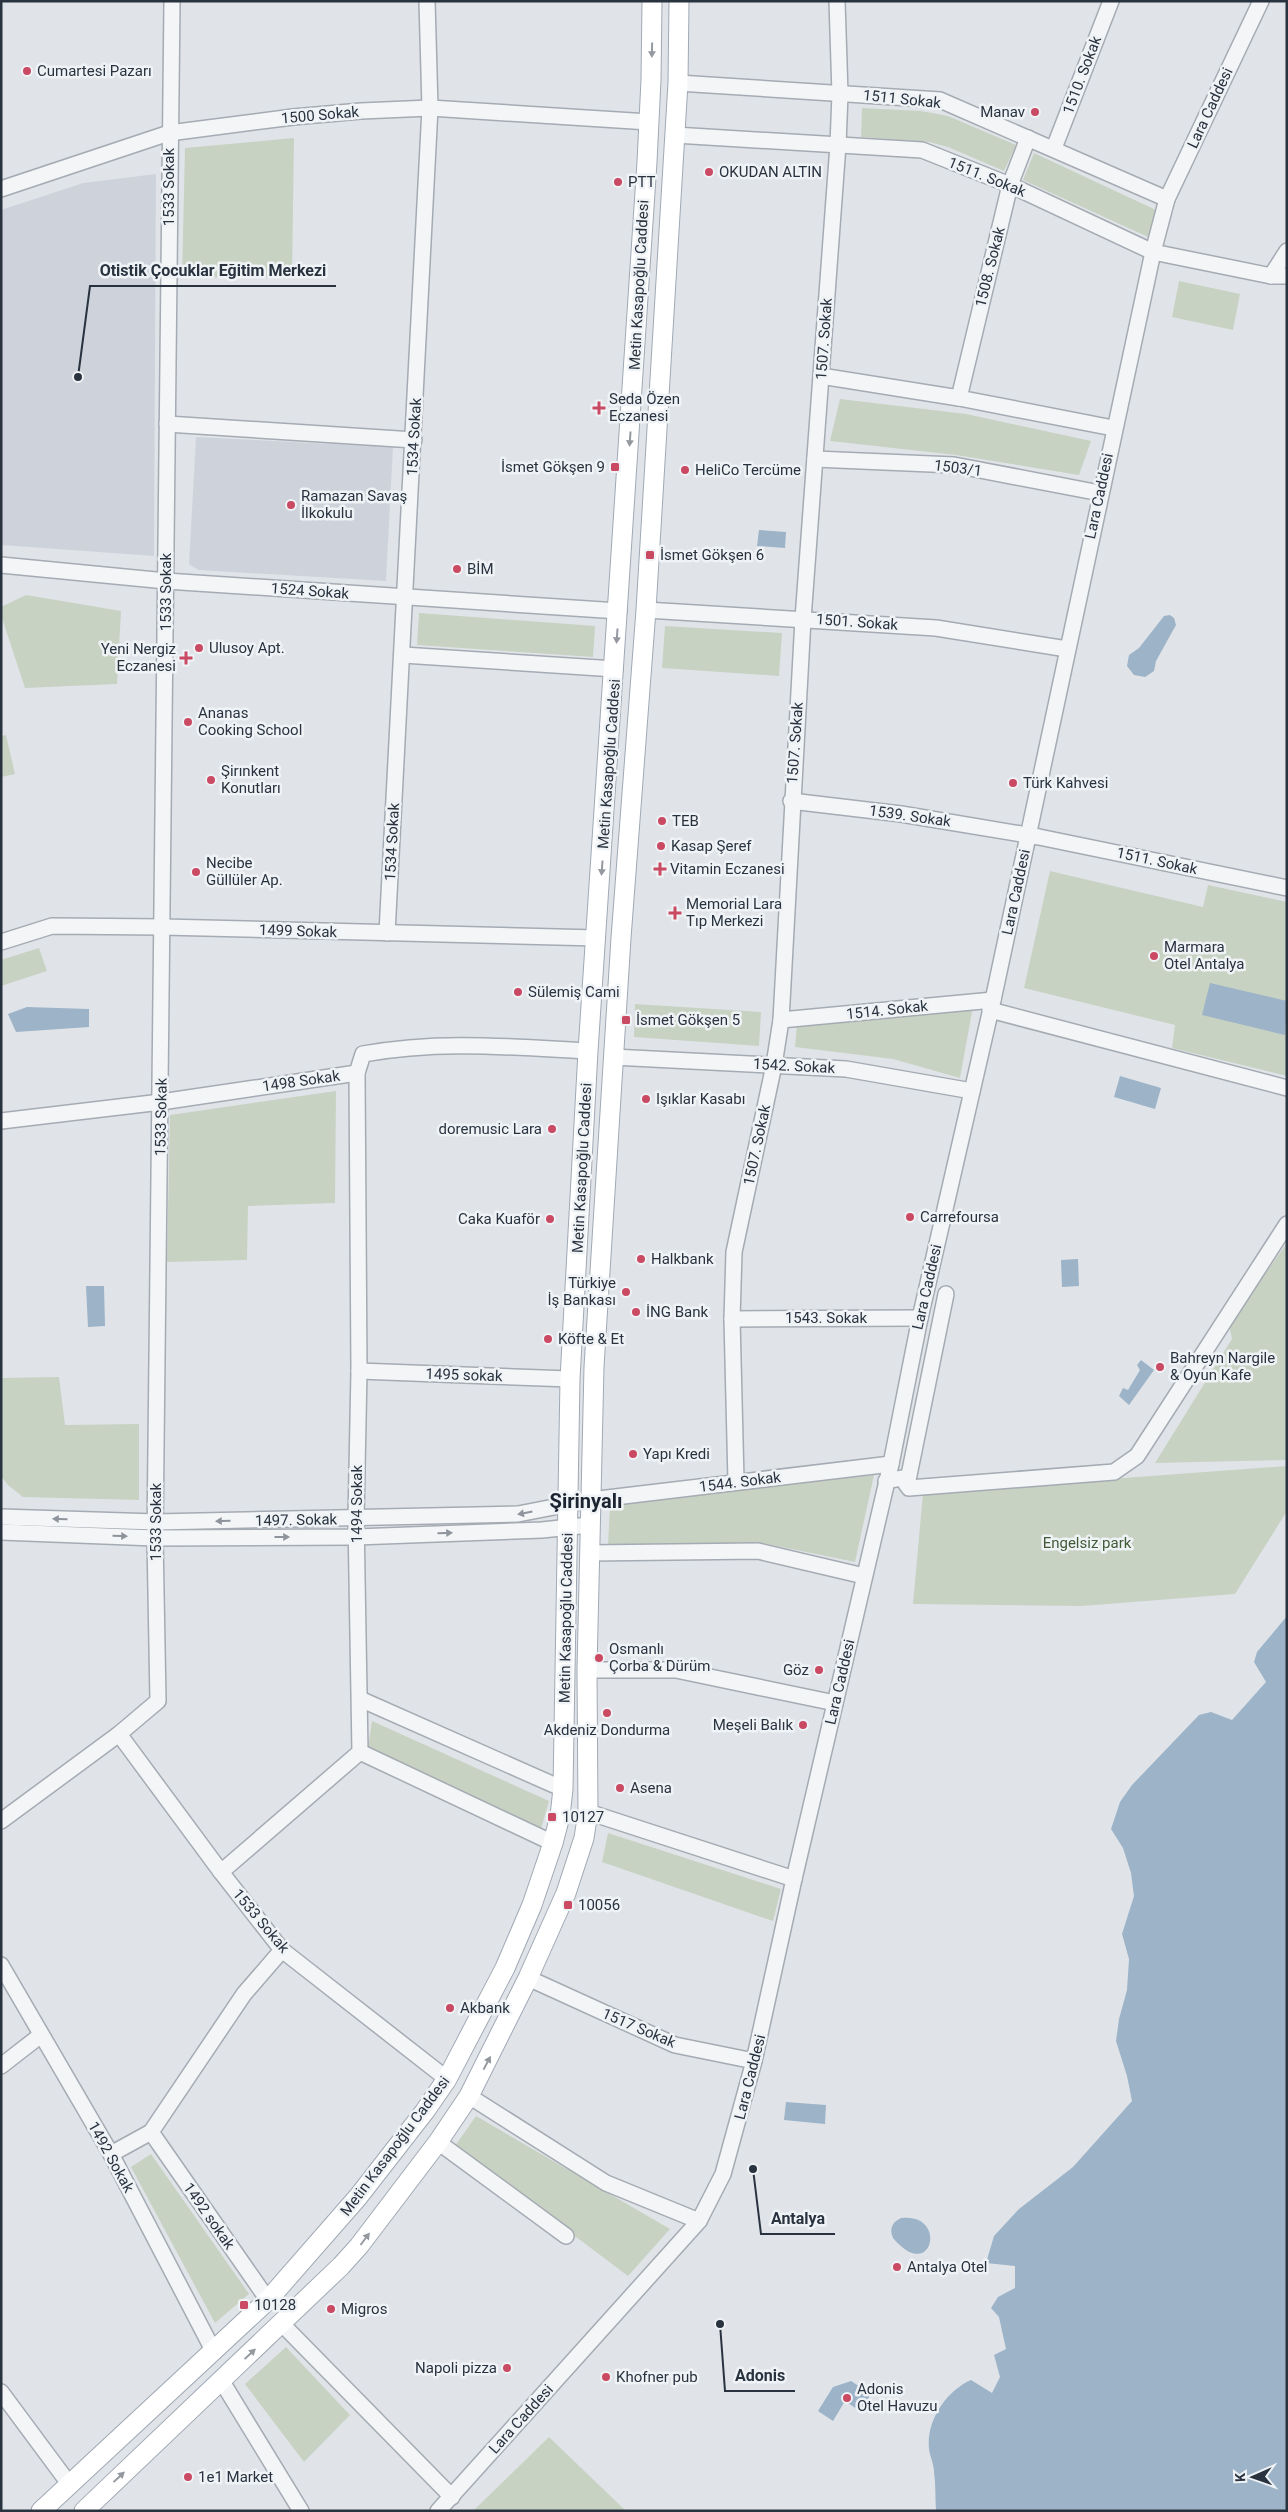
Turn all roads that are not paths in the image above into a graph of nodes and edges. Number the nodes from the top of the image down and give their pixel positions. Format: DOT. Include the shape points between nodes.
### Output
graph roads {
  1 [pos="172,1"];
  2 [pos="428,1"];
  3 [pos="652,1"];
  4 [pos="679,1"];
  5 [pos="837,1"];
  6 [pos="1111,1"];
  7 [pos="1261,1"];
  8 [pos="678,83"];
  9 [pos="840,94"];
  10 [pos="430,108"];
  11 [pos="649,122"];
  12 [pos="169,133"];
  13 [pos="675,135"];
  14 [pos="1028,138"];
  15 [pos="838,145"];
  16 [pos="1054,148"];
  17 [pos="1010,185"];
  18 [pos="1,189"];
  19 [pos="1167,199"];
  20 [pos="1287,251"];
  21 [pos="1153,252"];
  22 [pos="1271,276"];
  23 [pos="1287,276"];
  24 [pos="821,376"];
  25 [pos="958,398"];
  26 [pos="167,424"];
  27 [pos="1114,428"];
  28 [pos="414,440"];
  29 [pos="815,459"];
  30 [pos="1100,493"];
  31 [pos="1,565"];
  32 [pos="166,581"];
  33 [pos="406,598"];
  34 [pos="646,610"];
  35 [pos="619,611"];
  36 [pos="803,618"];
  37 [pos="1067,649"];
  38 [pos="403,655"];
  39 [pos="615,669"];
  40 [pos="792,801"];
  41 [pos="1028,835"];
  42 [pos="1287,888"];
  43 [pos="163,927"];
  44 [pos="387,933"];
  45 [pos="597,938"];
  46 [pos="1,942"];
  47 [pos="992,1005"];
  48 [pos="781,1020"];
  49 [pos="588,1051"];
  50 [pos="613,1057"];
  51 [pos="774,1065"];
  52 [pos="357,1073"];
  53 [pos="1287,1088"];
  54 [pos="972,1092"];
  55 [pos="161,1102"];
  56 [pos="1,1121"];
  57 [pos="1287,1224"];
  58 [pos="946,1294"];
  59 [pos="920,1318"];
  60 [pos="732,1319"];
  61 [pos="359,1371"];
  62 [pos="570,1378"];
  63 [pos="890,1464"];
  64 [pos="736,1481"];
  65 [pos="886,1481"];
  66 [pos="907,1485"];
  67 [pos="590,1500"];
  68 [pos="569,1504"];
  69 [pos="1,1517"];
  70 [pos="356,1519"];
  71 [pos="156,1522"];
  72 [pos="589,1525"];
  73 [pos="568,1528"];
  74 [pos="1,1532"];
  75 [pos="356,1537"];
  76 [pos="155,1538"];
  77 [pos="589,1553"];
  78 [pos="864,1576"];
  79 [pos="586,1670"];
  80 [pos="360,1699"];
  81 [pos="835,1703"];
  82 [pos="119,1734"];
  83 [pos="360,1752"];
  84 [pos="563,1789"];
  85 [pos="588,1812"];
  86 [pos="1,1821"];
  87 [pos="553,1843"];
  88 [pos="221,1872"];
  89 [pos="794,1878"];
  90 [pos="282,1950"];
  91 [pos="1,1965"];
  92 [pos="528,1978"];
  93 [pos="41,2035"];
  94 [pos="754,2062"];
  95 [pos="1,2066"];
  96 [pos="447,2079"];
  97 [pos="469,2096"];
  98 [pos="151,2132"];
  99 [pos="438,2142"];
  100 [pos="111,2154"];
  101 [pos="699,2221"];
  102 [pos="566,2236"];
  103 [pos="268,2300"];
  104 [pos="282,2324"];
  105 [pos="214,2352"];
  106 [pos="222,2380"];
  107 [pos="1,2392"];
  108 [pos="70,2485"];
  109 [pos="452,2497"];
  110 [pos="42,2511"];
  111 [pos="84,2511"];
  112 [pos="301,2511"];
  113 [pos="438,2511"];
  1 -- 12 [label="street, 1533 Sokak"];
  2 -- 10 [label="street, 1534 Sokak"];
  3 -- 11 [label="main road, Metin Kasapoğlu Caddesi, one-way"];
  4 -- 8 [label="main road, Metin Kasapoğlu Caddesi"];
  5 -- 9 [label="street, 1507. Sokak"];
  6 -- 16 [label="street, 1510. Sokak"];
  7 -- 19 [label="street, Lara Caddesi"];
  8 -- 9 [label="street, 1511 Sokak"];
  8 -- 13 [label="main road, Metin Kasapoğlu Caddesi"];
  9 -- 14 [label="street, 1511 Sokak" via="940,100"];
  9 -- 15 [label="street, 1507. Sokak"];
  10 -- 11 [label="street, 1500 Sokak"];
  10 -- 12 [label="street, 1500 Sokak" via="293,117"];
  10 -- 28 [label="street, 1534 Sokak"];
  11 -- 35 [label="main road, Metin Kasapoğlu Caddesi, one-way"];
  12 -- 18 [label="street, 1500 Sokak"];
  12 -- 26 [label="street, 1533 Sokak"];
  13 -- 15 [label="street, 1511. Sokak"];
  13 -- 34 [label="main road, Metin Kasapoğlu Caddesi"];
  14 -- 16 [label="street, 1511 Sokak"];
  14 -- 17 [label="street, 1508. Sokak"];
  15 -- 17 [label="street, 1511. Sokak" via="922,150"];
  15 -- 24 [label="street, 1507. Sokak"];
  16 -- 19 [label="street, 1511 Sokak"];
  17 -- 21 [label="street, 1511. Sokak"];
  17 -- 25 [label="street, 1508. Sokak"];
  19 -- 21 [label="street, Lara Caddesi"];
  20 -- 22 [label="street"];
  21 -- 22 [label="street, 1511. Sokak"];
  21 -- 27 [label="street, Lara Caddesi"];
  22 -- 23 [label="street, 1511. Sokak"];
  24 -- 25 [label="street"];
  24 -- 29 [label="street, 1507. Sokak"];
  25 -- 27 [label="street"];
  26 -- 28 [label="street"];
  26 -- 32 [label="street, 1533 Sokak"];
  27 -- 30 [label="street, Lara Caddesi"];
  28 -- 33 [label="street, 1534 Sokak"];
  29 -- 30 [label="street, 1503/1" via="954,465"];
  29 -- 36 [label="street, 1507. Sokak"];
  30 -- 37 [label="street, Lara Caddesi"];
  31 -- 32 [label="street, 1524 Sokak"];
  32 -- 33 [label="street, 1524 Sokak"];
  32 -- 43 [label="street, 1533 Sokak"];
  33 -- 35 [label="street, 1524 Sokak"];
  33 -- 38 [label="street, 1534 Sokak"];
  34 -- 36 [label="street, 1501. Sokak"];
  34 -- 50 [label="main road, Metin Kasapoğlu Caddesi"];
  35 -- 39 [label="main road, Metin Kasapoğlu Caddesi, one-way"];
  36 -- 37 [label="street, 1501. Sokak" via="936,628"];
  36 -- 40 [label="street, 1507. Sokak"];
  37 -- 41 [label="street, Lara Caddesi"];
  38 -- 39 [label="street"];
  38 -- 44 [label="street, 1534 Sokak"];
  39 -- 45 [label="main road, Metin Kasapoğlu Caddesi, one-way"];
  40 -- 41 [label="street, 1539. Sokak" via="900,814"];
  40 -- 48 [label="street, 1507. Sokak"];
  41 -- 42 [label="street, 1511. Sokak"];
  41 -- 47 [label="street, Lara Caddesi"];
  43 -- 44 [label="street, 1499 Sokak"];
  43 -- 46 [label="street, 1499 Sokak" via="46,927"];
  43 -- 55 [label="street, 1533 Sokak"];
  44 -- 45 [label="street, 1499 Sokak"];
  45 -- 49 [label="main road, Metin Kasapoğlu Caddesi"];
  47 -- 48 [label="street, 1514. Sokak"];
  47 -- 53 [label="street"];
  47 -- 54 [label="street, Lara Caddesi"];
  48 -- 51 [label="street, 1507. Sokak"];
  49 -- 52 [label="street, 1498 Sokak" via="483,1045 404,1046 364,1054"];
  49 -- 62 [label="main road, Metin Kasapoğlu Caddesi"];
  50 -- 51 [label="street, 1542. Sokak"];
  50 -- 67 [label="main road, Metin Kasapoğlu Caddesi" via="594,1367"];
  51 -- 54 [label="street, 1542. Sokak" via="846,1069"];
  51 -- 60 [label="street, 1507. Sokak" via="734,1252"];
  52 -- 55 [label="street, 1498 Sokak"];
  52 -- 61 [label="street, 1494 Sokak"];
  54 -- 59 [label="street, Lara Caddesi"];
  55 -- 56 [label="street, 1498 Sokak"];
  55 -- 71 [label="street, 1533 Sokak"];
  57 -- 66 [label="street" via="1137,1456 1114,1472 909,1488"];
  58 -- 66 [label="street"];
  59 -- 60 [label="street, 1543. Sokak"];
  59 -- 63 [label="street, Lara Caddesi"];
  60 -- 64 [label="street, 1507. Sokak"];
  61 -- 62 [label="street, 1495 sokak"];
  61 -- 70 [label="street, 1494 Sokak"];
  62 -- 68 [label="main road, Metin Kasapoğlu Caddesi"];
  63 -- 64 [label="street, 1544. Sokak"];
  63 -- 65 [label="street, Lara Caddesi"];
  64 -- 67 [label="street, 1544. Sokak"];
  65 -- 66 [label="street" via="902,1478"];
  65 -- 78 [label="street, Lara Caddesi"];
  67 -- 68 [label="street, 1497. Sokak"];
  67 -- 72 [label="main road, Metin Kasapoğlu Caddesi"];
  68 -- 70 [label="street, 1497. Sokak, one-way" via="518,1514"];
  68 -- 73 [label="main road, Metin Kasapoğlu Caddesi"];
  71 -- 69 [label="street, 1497. Sokak, one-way"];
  70 -- 71 [label="street, 1497. Sokak, one-way"];
  70 -- 75 [label="street, 1494 Sokak"];
  71 -- 76 [label="street, 1533 Sokak"];
  72 -- 73 [label="street, 1497. Sokak"];
  72 -- 77 [label="main road, Metin Kasapoğlu Caddesi"];
  75 -- 73 [label="street, 1497. Sokak, one-way"];
  73 -- 84 [label="main road, Metin Kasapoğlu Caddesi"];
  74 -- 76 [label="street, 1497. Sokak, one-way"];
  76 -- 75 [label="street, 1497. Sokak, one-way"];
  75 -- 80 [label="street, 1494 Sokak"];
  76 -- 82 [label="street, 1533 Sokak" via="158,1701"];
  77 -- 78 [label="street" via="758,1551"];
  77 -- 79 [label="main road, Metin Kasapoğlu Caddesi"];
  78 -- 81 [label="street, Lara Caddesi"];
  79 -- 81 [label="street" via="676,1670"];
  79 -- 85 [label="main road, Metin Kasapoğlu Caddesi"];
  80 -- 83 [label="street, 1494 Sokak"];
  80 -- 84 [label="street"];
  81 -- 89 [label="street, Lara Caddesi"];
  82 -- 86 [label="street"];
  82 -- 88 [label="street, 1533 Sokak"];
  83 -- 87 [label="street"];
  83 -- 88 [label="street"];
  84 -- 87 [label="main road, Metin Kasapoğlu Caddesi"];
  85 -- 89 [label="street"];
  85 -- 92 [label="main road, Metin Kasapoğlu Caddesi" via="578,1863"];
  87 -- 96 [label="main road, Metin Kasapoğlu Caddesi" via="532,1905 505,1968"];
  88 -- 90 [label="street, 1533 Sokak"];
  89 -- 94 [label="street, Lara Caddesi"];
  90 -- 96 [label="street, 1533 Sokak"];
  90 -- 98 [label="street" via="244,1994"];
  91 -- 93 [label="street, 1492 Sokak"];
  92 -- 94 [label="street, 1517 Sokak" via="675,2045"];
  97 -- 92 [label="main road, Metin Kasapoğlu Caddesi, one-way"];
  93 -- 95 [label="street"];
  93 -- 100 [label="street, 1492 Sokak"];
  94 -- 101 [label="street, Lara Caddesi" via="723,2174"];
  96 -- 103 [label="main road, Metin Kasapoğlu Caddesi" via="358,2197"];
  97 -- 99 [label="main road, Metin Kasapoğlu Caddesi"];
  97 -- 101 [label="street" via="606,2183"];
  98 -- 100 [label="street"];
  98 -- 103 [label="street, 1492 sokak"];
  99 -- 102 [label="street"];
  104 -- 99 [label="main road, Metin Kasapoğlu Caddesi, one-way" via="359,2246"];
  100 -- 105 [label="street, 1492 Sokak"];
  101 -- 109 [label="street, Lara Caddesi"];
  103 -- 105 [label="main road, Metin Kasapoğlu Caddesi"];
  106 -- 104 [label="main road, Metin Kasapoğlu Caddesi, one-way"];
  104 -- 109 [label="street"];
  105 -- 108 [label="main road, Metin Kasapoğlu Caddesi"];
  111 -- 106 [label="main road, Metin Kasapoğlu Caddesi, one-way"];
  106 -- 112 [label="street"];
  107 -- 108 [label="street"];
  108 -- 110 [label="main road, Metin Kasapoğlu Caddesi"];
  109 -- 113 [label="street, Lara Caddesi"];
}
